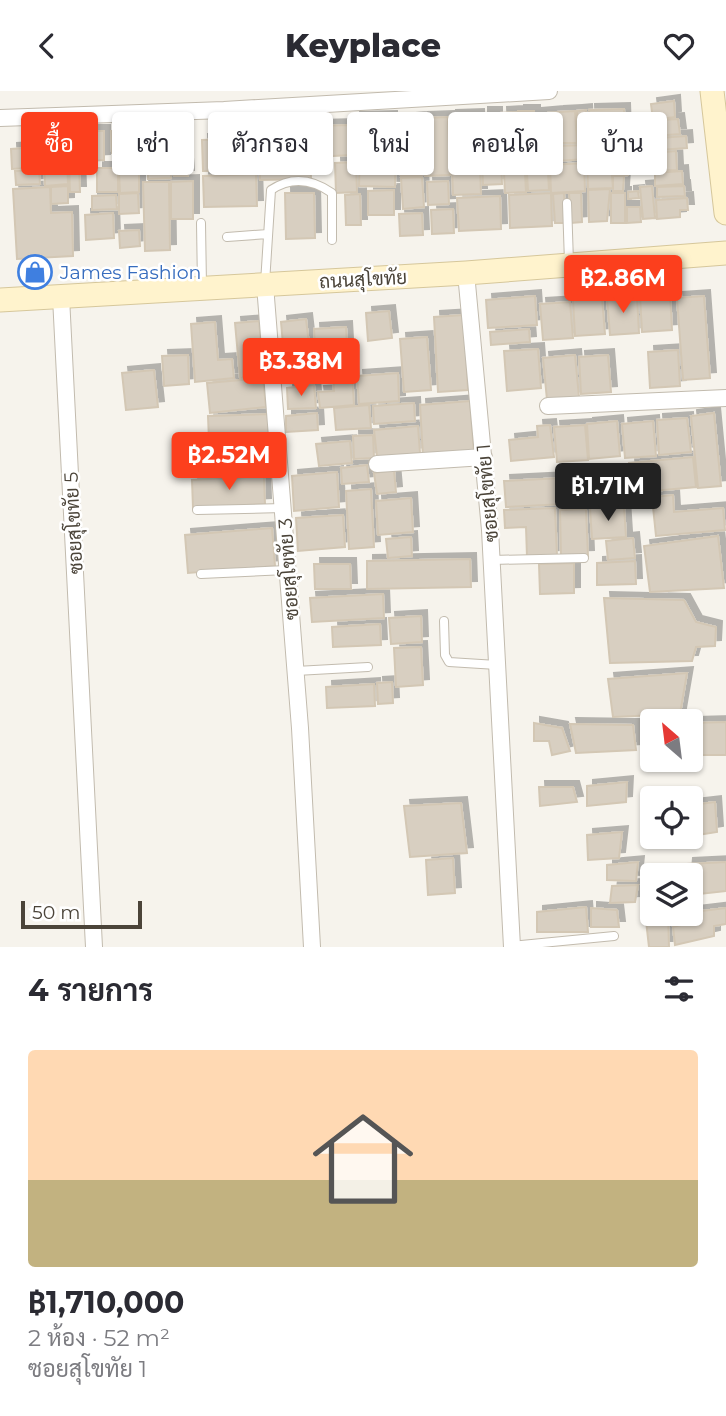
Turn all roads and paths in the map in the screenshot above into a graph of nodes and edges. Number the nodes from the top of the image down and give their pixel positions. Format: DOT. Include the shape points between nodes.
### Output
graph roads {
  1 [pos="549,91"];
  2 [pos="712,91"];
  3 [pos="330,97"];
  4 [pos="0,118"];
  5 [pos="568,203"];
  6 [pos="726,213"];
  7 [pos="201,223"];
  8 [pos="268,234"];
  9 [pos="227,237"];
  10 [pos="331,240"];
  11 [pos="726,253"];
  12 [pos="569,265"];
  13 [pos="466,274"];
  14 [pos="265,285"];
  15 [pos="202,289"];
  16 [pos="61,297"];
  17 [pos="0,300"];
  18 [pos="726,398"];
  19 [pos="548,406"];
  20 [pos="484,457"];
  21 [pos="377,464"];
  22 [pos="283,508"];
  23 [pos="197,510"];
  24 [pos="584,558"];
  25 [pos="492,560"];
  26 [pos="288,570"];
  27 [pos="201,574"];
  28 [pos="444,621"];
  29 [pos="497,665"];
  30 [pos="368,667"];
  31 [pos="296,671"];
  32 [pos="614,936"];
  33 [pos="512,946"];
  34 [pos="94,947"];
  35 [pos="312,947"];
  1 -- 3 [label="street"];
  2 -- 6 [label="street"];
  3 -- 4 [label="street"];
  5 -- 12 [label="lane"];
  7 -- 15 [label="lane"];
  8 -- 9 [label="lane"];
  8 -- 10 [label="lane" via="271,190 282,183 309,180 332,193"];
  8 -- 14 [label="lane"];
  11 -- 12 [label="street, ถนนสุโขทัย"];
  12 -- 13 [label="street, ถนนสุโขทัย"];
  13 -- 14 [label="street, ถนนสุโขทัย"];
  13 -- 20 [label="street, ซอยสุโขทัย 1"];
  14 -- 15 [label="street, ถนนสุโขทัย"];
  14 -- 22 [label="street, ซอยสุโขทัย 3"];
  15 -- 16 [label="street, ถนนสุโขทัย"];
  16 -- 17 [label="street, ถนนสุโขทัย"];
  16 -- 34 [label="street, ซอยสุโขทัย 5"];
  18 -- 19 [label="street"];
  20 -- 21 [label="street"];
  20 -- 25 [label="street, ซอยสุโขทัย 1"];
  22 -- 23 [label="lane"];
  22 -- 26 [label="street, ซอยสุโขทัย 3"];
  24 -- 25 [label="lane"];
  25 -- 29 [label="street, ซอยสุโขทัย 1"];
  26 -- 27 [label="lane"];
  26 -- 31 [label="street, ซอยสุโขทัย 3"];
  28 -- 29 [label="lane" via="449,662"];
  29 -- 33 [label="street, ซอยสุโขทัย 1"];
  30 -- 31 [label="lane"];
  31 -- 35 [label="street, ซอยสุโขทัย 3"];
  32 -- 33 [label="lane"];
}
